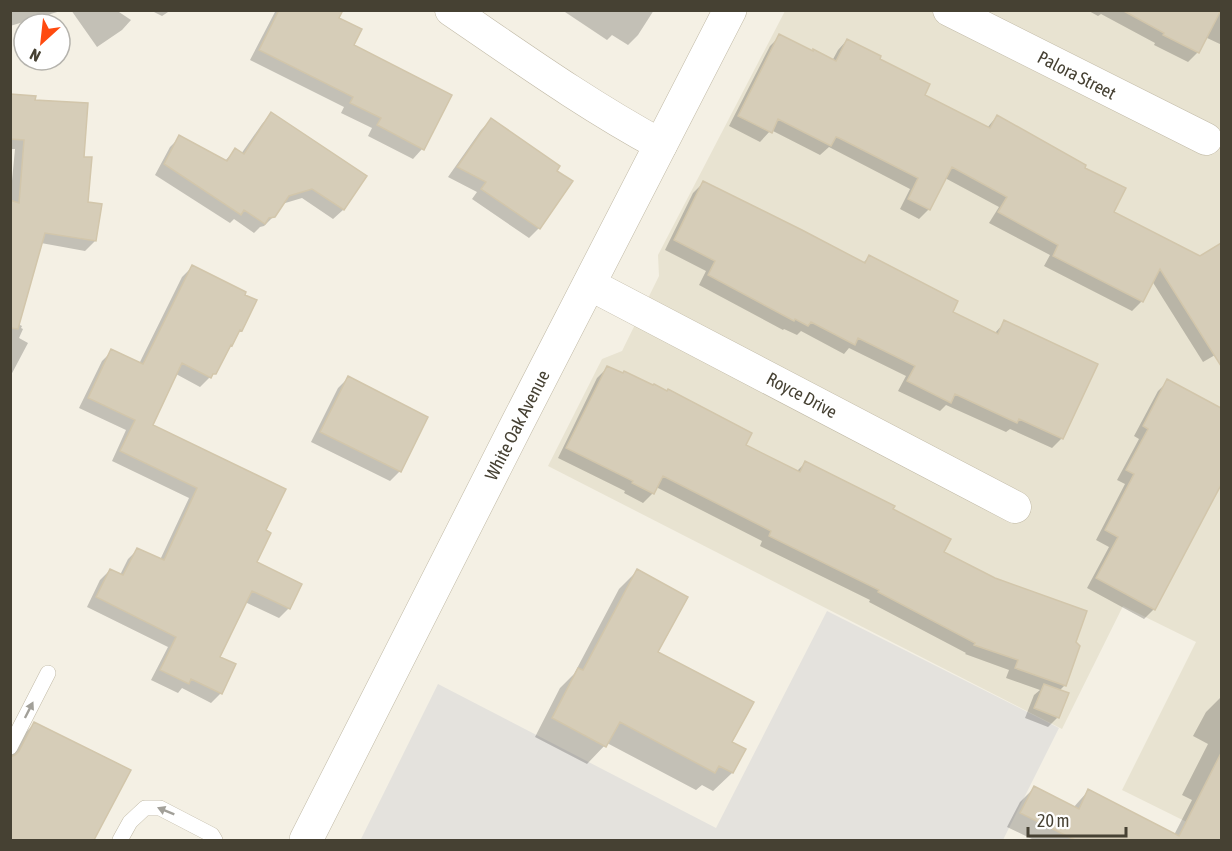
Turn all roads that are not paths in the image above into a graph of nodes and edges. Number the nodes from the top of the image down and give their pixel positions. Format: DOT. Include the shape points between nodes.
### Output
graph roads {
  1 [pos="451,10"];
  2 [pos="730,10"];
  3 [pos="949,10"];
  4 [pos="1206,139"];
  5 [pos="660,145"];
  6 [pos="589,284"];
  7 [pos="1015,507"];
  8 [pos="48,673"];
  9 [pos="10,747"];
  10 [pos="120,840"];
  11 [pos="215,840"];
  12 [pos="306,840"];
  1 -- 5 [label="street" via="573,93"];
  2 -- 5 [label="street, White Oak Avenue"];
  3 -- 4 [label="street, Palora Street"];
  5 -- 6 [label="street, White Oak Avenue"];
  6 -- 7 [label="street, Royce Drive"];
  6 -- 12 [label="street, White Oak Avenue"];
  9 -- 8 [label="lane, one-way"];
  11 -- 10 [label="lane, one-way" via="160,807 145,808 130,822"];
}
